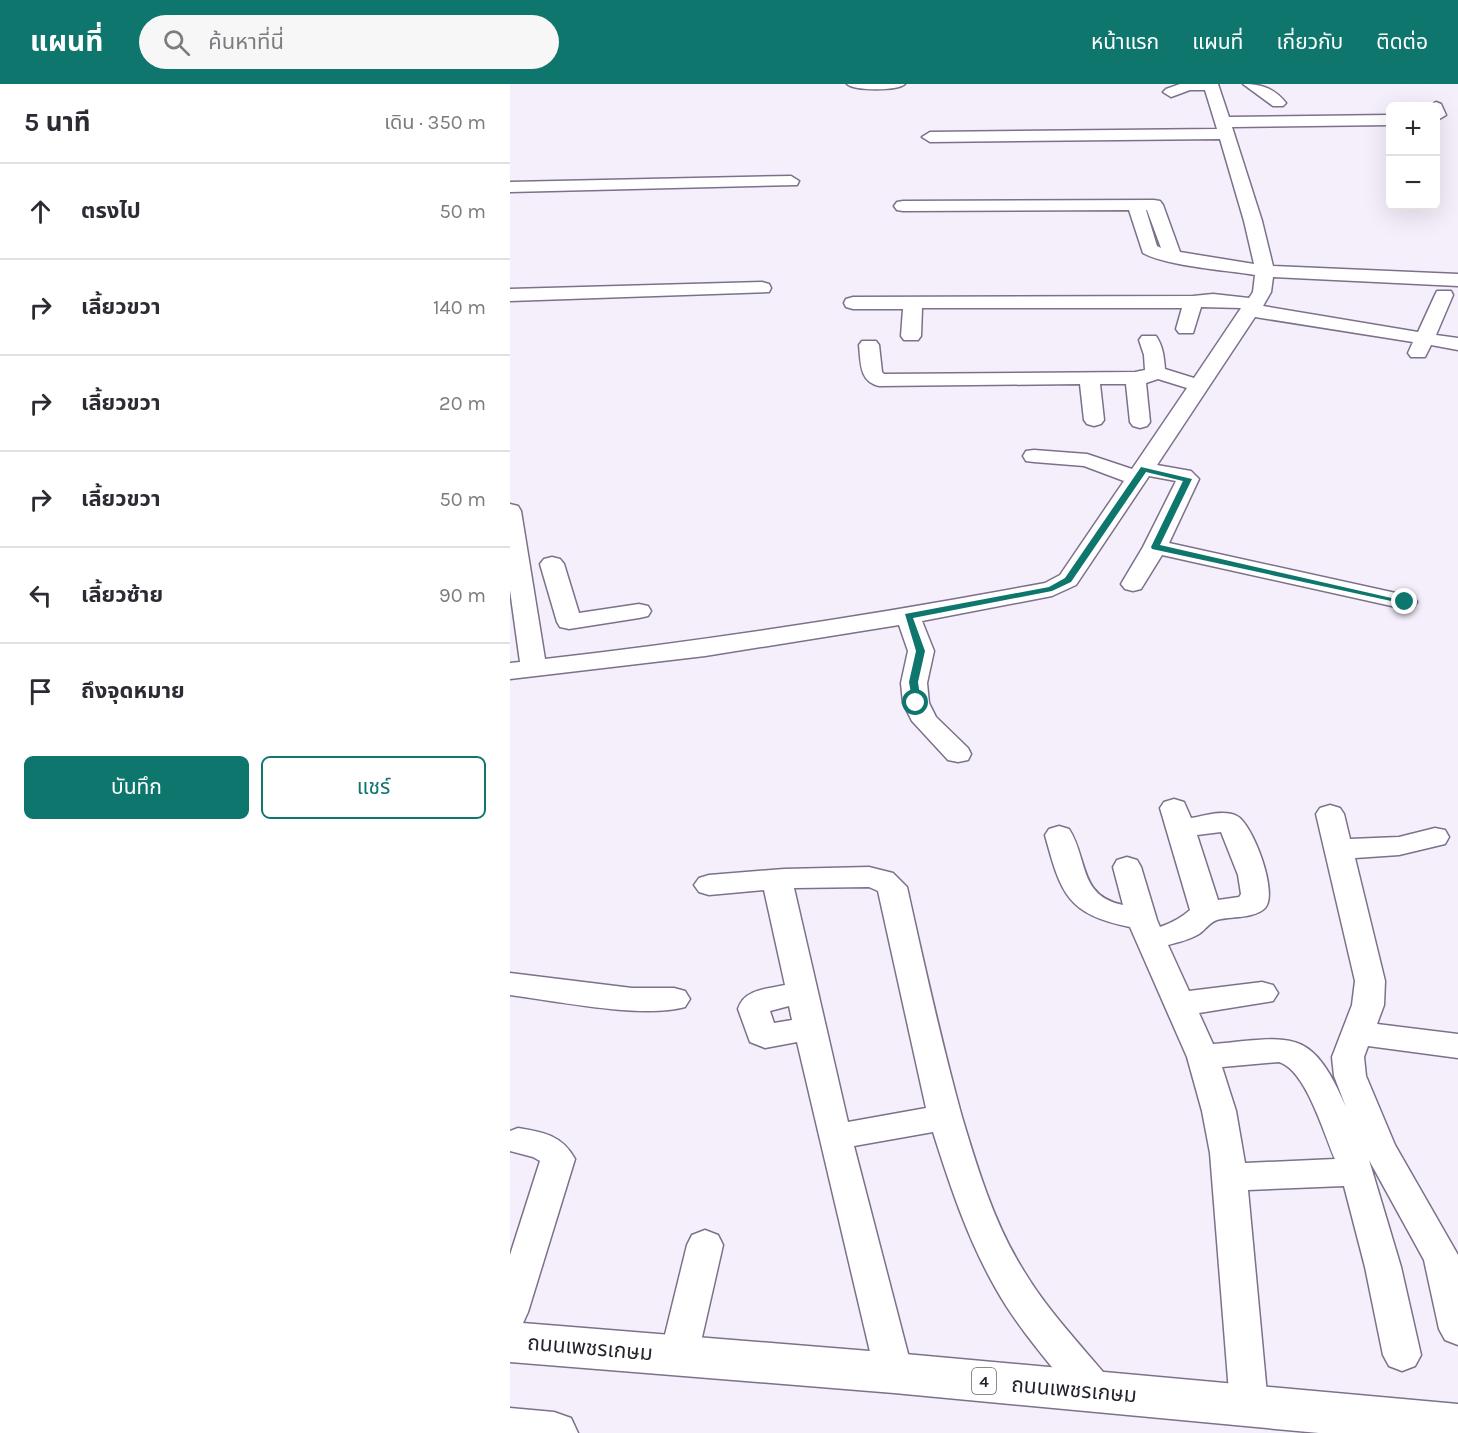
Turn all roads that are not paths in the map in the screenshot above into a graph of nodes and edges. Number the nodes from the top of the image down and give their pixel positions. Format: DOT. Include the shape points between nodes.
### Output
graph roads {
  1 [pos="854,84"];
  2 [pos="898,84"];
  3 [pos="1250,84"];
  4 [pos="1211,85"];
  5 [pos="1180,88"];
  6 [pos="1307,101"];
  7 [pos="1278,103"];
  8 [pos="1386,120"];
  9 [pos="1315,121"];
  10 [pos="1226,128"];
  11 [pos="930,137"];
  12 [pos="791,181"];
  13 [pos="510,187"];
  14 [pos="903,206"];
  15 [pos="1265,271"];
  16 [pos="1458,280"];
  17 [pos="762,288"];
  18 [pos="510,295"];
  19 [pos="1444,295"];
  20 [pos="914,302"];
  21 [pos="1193,302"];
  22 [pos="853,303"];
  23 [pos="1252,307"];
  24 [pos="1186,329"];
  25 [pos="912,336"];
  26 [pos="1149,340"];
  27 [pos="1458,344"];
  28 [pos="869,345"];
  29 [pos="1421,346"];
  30 [pos="1155,372"];
  31 [pos="1089,378"];
  32 [pos="1135,378"];
  33 [pos="1200,386"];
  34 [pos="1094,420"];
  35 [pos="1140,422"];
  36 [pos="1034,456"];
  37 [pos="1140,474"];
  38 [pos="510,511"];
  39 [pos="1155,547"];
  40 [pos="552,564"];
  41 [pos="1133,584"];
  42 [pos="1405,602"];
  43 [pos="639,611"];
  44 [pos="908,616"];
  45 [pos="569,622"];
  46 [pos="526,631"];
  47 [pos="522,670"];
  48 [pos="958,754"];
  49 [pos="1330,814"];
  50 [pos="1059,835"];
  51 [pos="1435,837"];
  52 [pos="1339,849"];
  53 [pos="1127,867"];
  54 [pos="784,879"];
  55 [pos="709,885"];
  56 [pos="1205,912"];
  57 [pos="1146,930"];
  58 [pos="510,984"];
  59 [pos="802,992"];
  60 [pos="1262,993"];
  61 [pos="674,999"];
  62 [pos="1179,1004"];
  63 [pos="811,1028"];
  64 [pos="1358,1033"];
  65 [pos="1458,1046"];
  66 [pos="1203,1057"];
  67 [pos="946,1117"];
  68 [pos="835,1137"];
  69 [pos="518,1141"];
  70 [pos="1357,1172"];
  71 [pos="1230,1177"];
  72 [pos="705,1245"];
  73 [pos="1450,1259"];
  74 [pos="510,1312"];
  75 [pos="1458,1329"];
  76 [pos="510,1342"];
  77 [pos="679,1355"];
  78 [pos="1402,1355"];
  79 [pos="894,1373"];
  80 [pos="1095,1392"];
  81 [pos="1249,1406"];
  82 [pos="1458,1425"];
  83 [pos="510,1429"];
  84 [pos="554,1433"];
  1 -- 2 [label="street"];
  3 -- 7 [label="street"];
  4 -- 5 [label="street"];
  4 -- 10 [label="street"];
  6 -- 9 [label="street"];
  8 -- 9 [label="street"];
  9 -- 10 [label="street"];
  10 -- 11 [label="street"];
  10 -- 15 [label="street"];
  12 -- 13 [label="street"];
  14 -- 15 [label="street" via="1136,204 1149,249 1173,257"];
  15 -- 16 [label="street"];
  15 -- 23 [label="street" via="1262,292"];
  17 -- 18 [label="street"];
  19 -- 29 [label="street"];
  20 -- 21 [label="street"];
  20 -- 22 [label="street"];
  20 -- 25 [label="street"];
  21 -- 23 [label="street" via="1213,300"];
  21 -- 24 [label="street"];
  23 -- 29 [label="street"];
  23 -- 33 [label="street"];
  26 -- 30 [label="street"];
  27 -- 29 [label="street"];
  28 -- 31 [label="street" via="872,374 879,380"];
  30 -- 32 [label="street"];
  30 -- 33 [label="street"];
  31 -- 32 [label="street"];
  31 -- 34 [label="street"];
  32 -- 35 [label="street"];
  33 -- 37 [label="street"];
  36 -- 37 [label="street" via="1087,460"];
  37 -- 39 [label="street" via="1188,479"];
  37 -- 44 [label="street" via="1068,580 1052,589"];
  38 -- 46 [label="street"];
  39 -- 41 [label="street"];
  39 -- 42 [label="street"];
  40 -- 45 [label="street"];
  43 -- 45 [label="street"];
  44 -- 47 [label="street" via="705,648"];
  44 -- 48 [label="street" via="921,651 914,682 916,703 925,721"];
  45 -- 46 [label="street"];
  46 -- 47 [label="street"];
  49 -- 52 [label="street"];
  50 -- 57 [label="street" via="1074,885 1085,898 1097,908"];
  51 -- 52 [label="street" via="1393,848"];
  52 -- 64 [label="street" via="1370,981 1368,1005"];
  53 -- 57 [label="street"];
  54 -- 55 [label="street"];
  54 -- 59 [label="street" via="779,892"];
  54 -- 67 [label="street" via="869,877 883,879 892,886"];
  56 -- 56 [label="street" via="1178,818 1227,822 1233,827 1255,882 1254,902"];
  56 -- 57 [label="street" via="1198,921 1175,934"];
  57 -- 62 [label="street"];
  58 -- 61 [label="street" via="632,999"];
  59 -- 63 [label="street"];
  59 -- 63 [label="street" via="762,1002 754,1009 765,1036"];
  60 -- 62 [label="street"];
  62 -- 66 [label="street"];
  63 -- 68 [label="street"];
  64 -- 65 [label="street"];
  64 -- 73 [label="street" via="1348,1057 1350,1076 1379,1147"];
  66 -- 70 [label="street" via="1279,1050 1304,1061 1318,1080"];
  66 -- 71 [label="street" via="1219,1112"];
  67 -- 68 [label="street"];
  67 -- 80 [label="street" via="968,1188 1000,1264"];
  68 -- 79 [label="street"];
  69 -- 74 [label="street" via="540,1146 558,1159"];
  70 -- 71 [label="street"];
  70 -- 78 [label="street"];
  71 -- 81 [label="street"];
  72 -- 77 [label="street"];
  73 -- 75 [label="street"];
  76 -- 77 [label="main road, ถนนเพชรเกษม / 4"];
  77 -- 79 [label="main road, ถนนเพชรเกษม / 4"];
  79 -- 80 [label="main road, ถนนเพชรเกษม / 4"];
  80 -- 81 [label="main road, ถนนเพชรเกษม / 4"];
  81 -- 82 [label="main road, ถนนเพชรเกษม / 4"];
  83 -- 84 [label="main road"];
}
